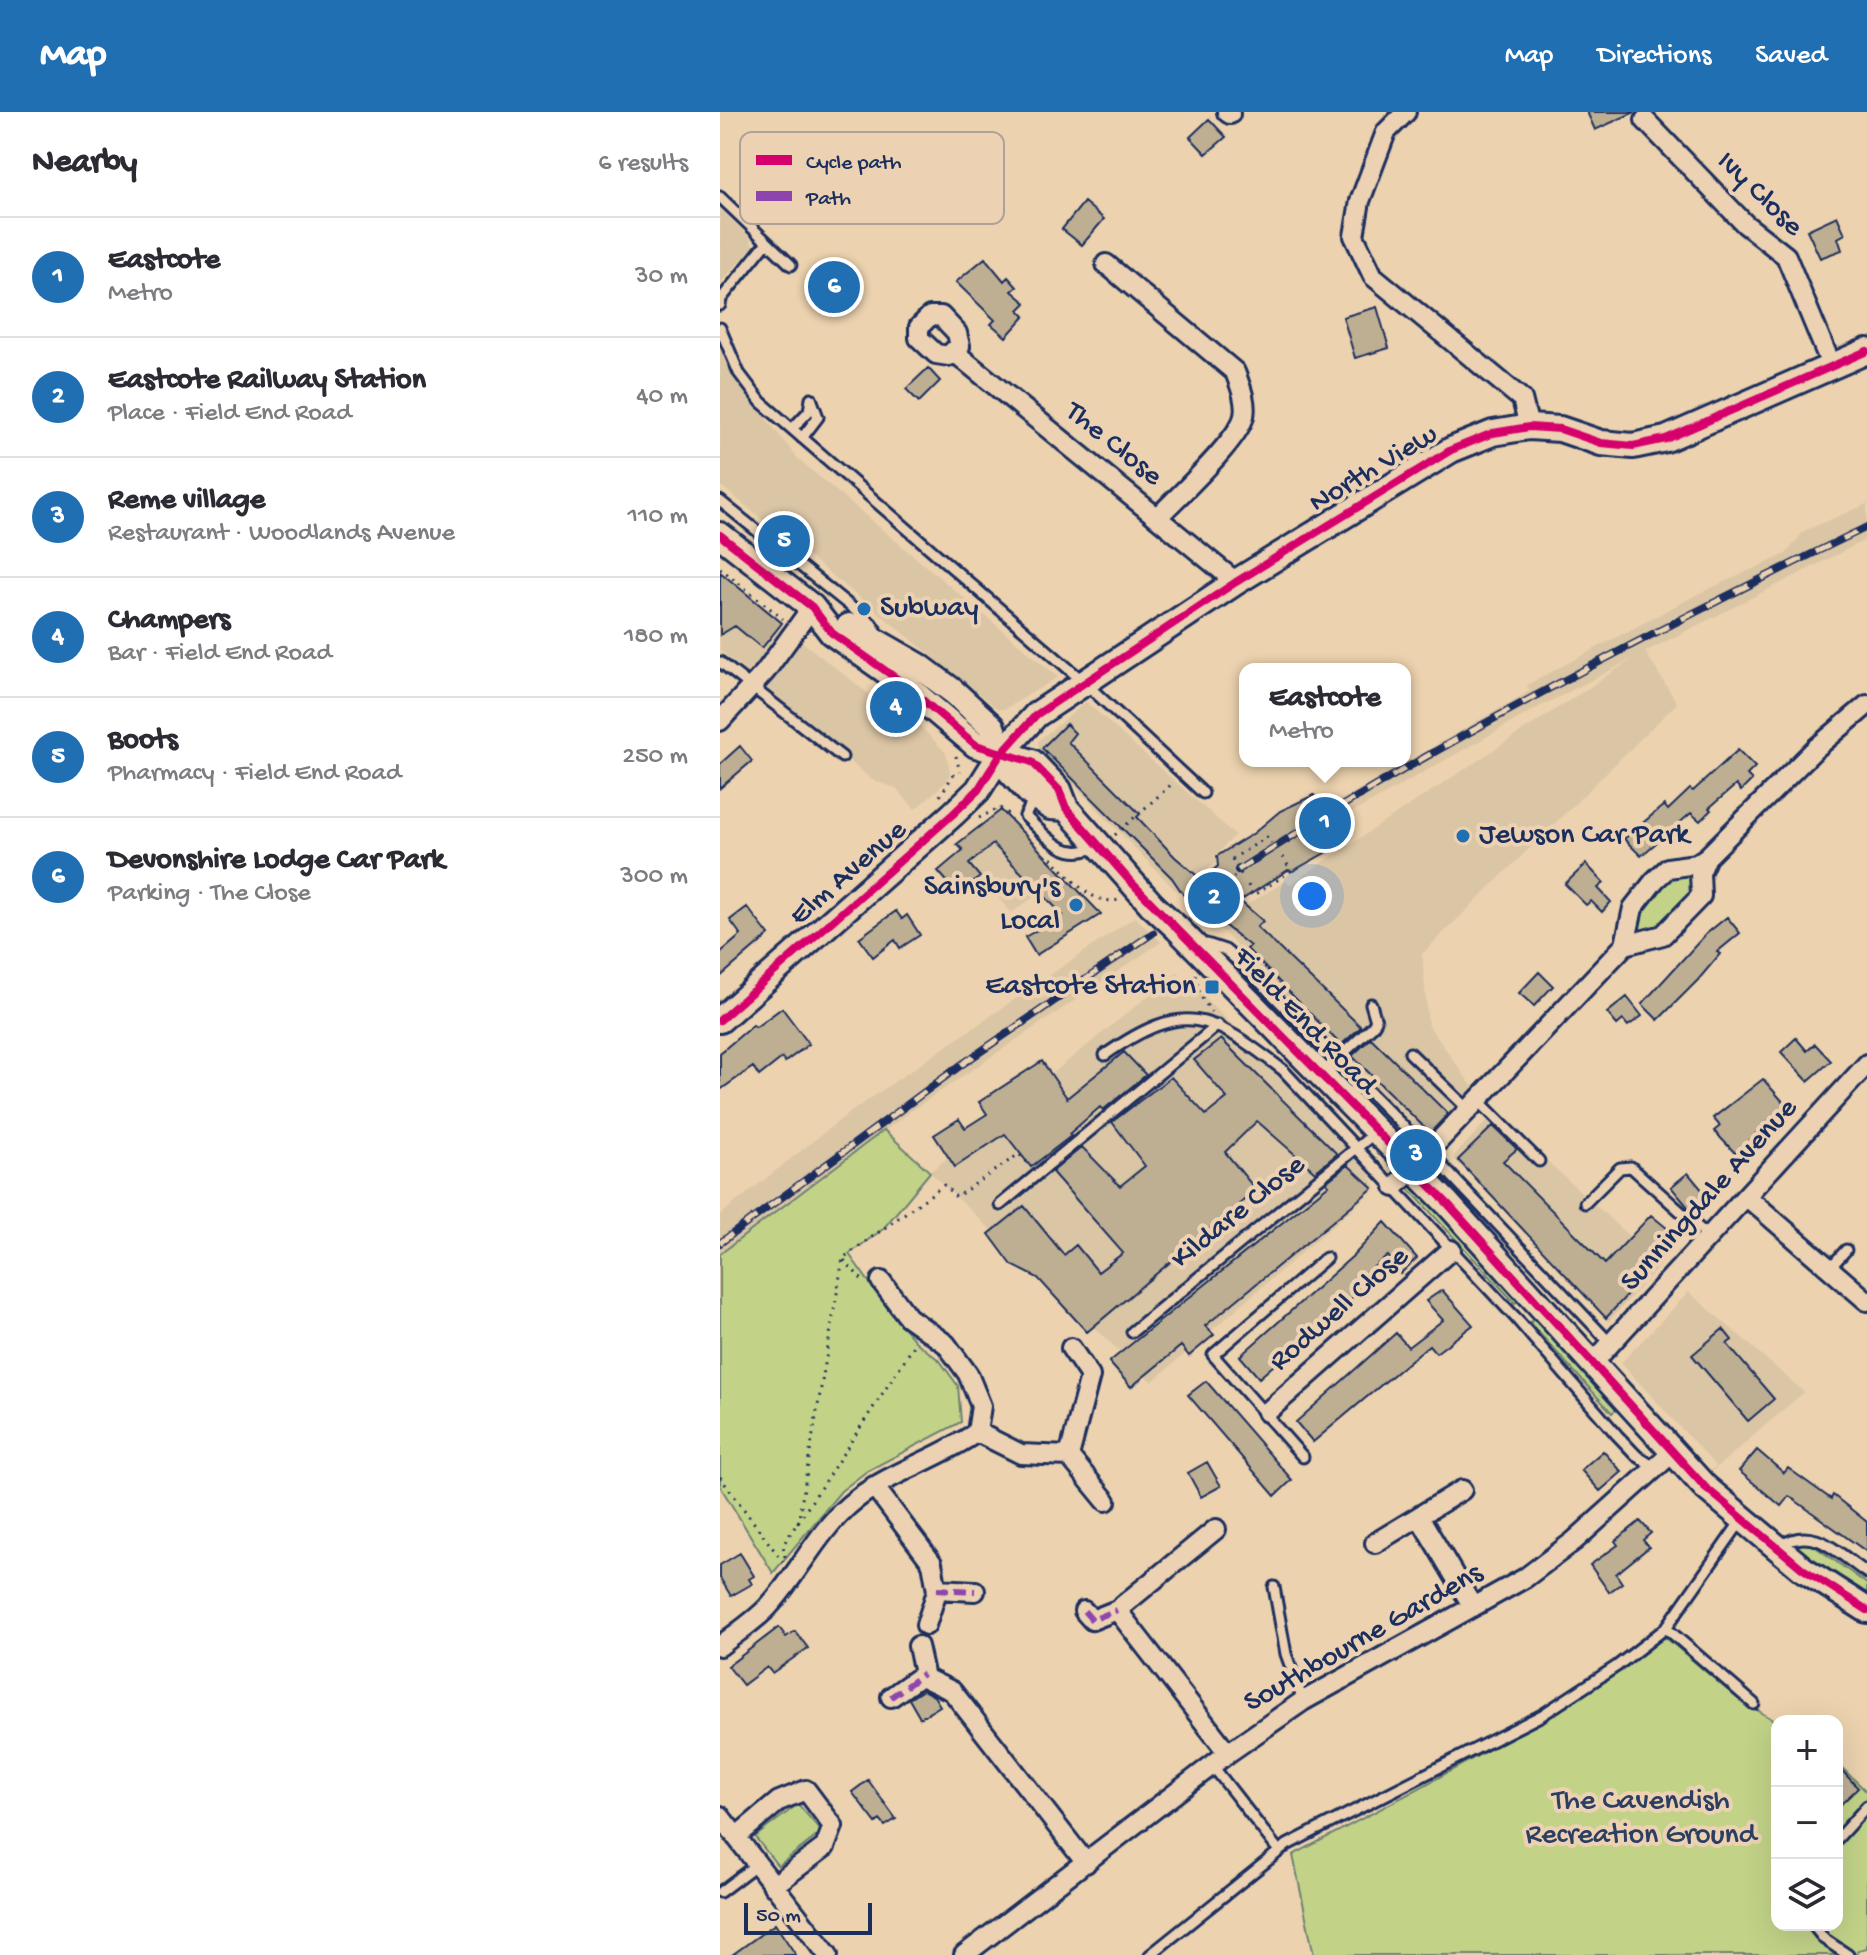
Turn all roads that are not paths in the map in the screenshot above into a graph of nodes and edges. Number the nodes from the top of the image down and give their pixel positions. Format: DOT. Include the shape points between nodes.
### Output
graph roads {
  1 [pos="1406,112"];
  2 [pos="1645,120"];
  3 [pos="720,197"];
  4 [pos="740,216"];
  5 [pos="748,224"];
  6 [pos="767,242"];
  7 [pos="1106,264"];
  8 [pos="791,265"];
  9 [pos="720,305"];
  10 [pos="720,328"];
  11 [pos="953,351"];
  12 [pos="1867,351"];
  13 [pos="1832,367"];
  14 [pos="1529,427"];
  15 [pos="792,429"];
  16 [pos="802,438"];
  17 [pos="720,501"];
  18 [pos="1158,517"];
  19 [pos="720,535"];
  20 [pos="787,571"];
  21 [pos="1236,582"];
  22 [pos="817,611"];
  23 [pos="881,646"];
  24 [pos="720,662"];
  25 [pos="1085,683"];
  26 [pos="751,689"];
  27 [pos="1867,705"];
  28 [pos="720,721"];
  29 [pos="1000,755"];
  30 [pos="842,757"];
  31 [pos="1203,793"];
  32 [pos="1035,797"];
  33 [pos="1066,808"];
  34 [pos="1107,840"];
  35 [pos="1707,857"];
  36 [pos="1625,945"];
  37 [pos="1196,958"];
  38 [pos="1371,1004"];
  39 [pos="720,1020"];
  40 [pos="1218,1025"];
  41 [pos="1282,1034"];
  42 [pos="1410,1053"];
  43 [pos="1105,1055"];
  44 [pos="1268,1058"];
  45 [pos="1867,1064"];
  46 [pos="1329,1072"];
  47 [pos="1309,1098"];
  48 [pos="1474,1106"];
  49 [pos="1376,1132"];
  50 [pos="1358,1148"];
  51 [pos="1421,1160"];
  52 [pos="1539,1161"];
  53 [pos="1395,1187"];
  54 [pos="1747,1197"];
  55 [pos="1585,1203"];
  56 [pos="1000,1205"];
  57 [pos="1710,1238"];
  58 [pos="1451,1250"];
  59 [pos="1846,1250"];
  60 [pos="1326,1258"];
  61 [pos="1829,1269"];
  62 [pos="876,1285"];
  63 [pos="1867,1301"];
  64 [pos="1525,1309"];
  65 [pos="1132,1332"];
  66 [pos="1611,1344"];
  67 [pos="1071,1348"];
  68 [pos="1592,1364"];
  69 [pos="1267,1412"];
  70 [pos="977,1432"];
  71 [pos="1069,1456"];
  72 [pos="1303,1457"];
  73 [pos="1664,1460"];
  74 [pos="874,1486"];
  75 [pos="1462,1490"];
  76 [pos="1106,1501"];
  77 [pos="1420,1518"];
  78 [pos="1741,1521"];
  79 [pos="1216,1529"];
  80 [pos="1375,1543"];
  81 [pos="1777,1547"];
  82 [pos="1867,1573"];
  83 [pos="1274,1587"];
  84 [pos="937,1589"];
  85 [pos="975,1591"];
  86 [pos="1473,1607"];
  87 [pos="1117,1610"];
  88 [pos="1867,1610"];
  89 [pos="1084,1611"];
  90 [pos="926,1625"];
  91 [pos="1666,1628"];
  92 [pos="720,1646"];
  93 [pos="918,1646"];
  94 [pos="923,1674"];
  95 [pos="891,1697"];
  96 [pos="1303,1701"];
  97 [pos="1754,1704"];
  98 [pos="1228,1753"];
  99 [pos="1212,1765"];
  100 [pos="1867,1806"];
  101 [pos="720,1816"];
  102 [pos="1843,1832"];
  103 [pos="736,1837"];
  104 [pos="1279,1851"];
  105 [pos="1086,1863"];
  106 [pos="757,1864"];
  107 [pos="773,1886"];
  108 [pos="720,1892"];
  109 [pos="1818,1931"];
  110 [pos="828,1955"];
  111 [pos="964,1955"];
  112 [pos="1150,1955"];
  113 [pos="1848,1955"];
  1 -- 14 [label="street" via="1386,132 1360,201 1354,236 1373,276 1522,399"];
  2 -- 13 [label="street, Ivy Close" via="1745,224 1786,256"];
  3 -- 4 [label="lane"];
  5 -- 6 [label="lane"];
  6 -- 8 [label="lane"];
  6 -- 9 [label="lane"];
  7 -- 18 [label="street" via="1235,372 1242,391 1244,416 1234,435"];
  10 -- 15 [label="lane" via="739,373"];
  11 -- 18 [label="street, The Close"];
  12 -- 13 [label="street, North View"];
  13 -- 14 [label="street, North View" via="1666,439 1633,446"];
  14 -- 21 [label="street, North View" via="1493,433 1451,450"];
  15 -- 16 [label="lane"];
  15 -- 16 [label="lane" via="809,411 811,398 818,417"];
  16 -- 25 [label="lane"];
  17 -- 20 [label="lane"];
  18 -- 21 [label="street, The Close"];
  19 -- 20 [label="street, Field End Road"];
  20 -- 22 [label="street, Field End Road"];
  20 -- 23 [label="lane" via="871,623"];
  21 -- 25 [label="street, North View"];
  22 -- 23 [label="street, Field End Road"];
  22 -- 26 [label="street"];
  22 -- 29 [label="street, Field End Road" via="832,633 976,745"];
  23 -- 29 [label="street, Field End Road" via="929,673 992,727"];
  24 -- 26 [label="lane"];
  25 -- 29 [label="street, North View" via="1026,724"];
  25 -- 31 [label="lane"];
  26 -- 28 [label="street"];
  26 -- 30 [label="lane"];
  27 -- 35 [label="street"];
  29 -- 32 [label="street, Field End Road"];
  29 -- 33 [label="street, Field End Road" via="1032,762 1059,790"];
  29 -- 39 [label="street, Elm Avenue" via="978,790 953,814"];
  32 -- 33 [label="street, Field End Road" via="1050,807"];
  32 -- 34 [label="lane" via="1025,816 1059,848 1077,852"];
  33 -- 34 [label="street, Field End Road"];
  34 -- 37 [label="street, Field End Road, bridge" via="1141,906 1181,923"];
  35 -- 36 [label="street" via="1668,868 1655,880 1633,908"];
  35 -- 36 [label="street" via="1700,873 1701,896 1692,908 1663,935"];
  36 -- 48 [label="street"];
  37 -- 41 [label="street, Field End Road"];
  37 -- 46 [label="lane" via="1207,944 1225,950"];
  38 -- 46 [label="lane" via="1376,1021"];
  40 -- 43 [label="lane" via="1165,1021"];
  40 -- 44 [label="lane"];
  40 -- 56 [label="lane"];
  41 -- 44 [label="lane"];
  41 -- 46 [label="street, Field End Road"];
  42 -- 48 [label="lane"];
  44 -- 47 [label="lane"];
  45 -- 54 [label="street, Sunningdale Avenue"];
  46 -- 47 [label="lane"];
  46 -- 49 [label="street, Field End Road"];
  46 -- 51 [label="lane"];
  47 -- 50 [label="lane"];
  48 -- 51 [label="street"];
  48 -- 52 [label="lane"];
  49 -- 50 [label="lane, Kildare Close"];
  49 -- 51 [label="street, Field End Road"];
  50 -- 53 [label="lane"];
  50 -- 65 [label="lane, Kildare Close"];
  51 -- 53 [label="street"];
  51 -- 64 [label="street, Field End Road"];
  51 -- 66 [label="lane"];
  53 -- 58 [label="lane"];
  54 -- 57 [label="street, Sunningdale Avenue"];
  54 -- 61 [label="street"];
  55 -- 57 [label="lane" via="1620,1168 1631,1167"];
  57 -- 66 [label="street, Sunningdale Avenue"];
  58 -- 64 [label="lane"];
  58 -- 69 [label="street, Rodwell Close"];
  59 -- 61 [label="lane"];
  60 -- 69 [label="lane" via="1213,1355"];
  61 -- 63 [label="street"];
  62 -- 70 [label="street" via="946,1344 968,1374 981,1406"];
  64 -- 68 [label="street, Field End Road"];
  64 -- 73 [label="lane" via="1637,1456"];
  66 -- 68 [label="street, Sunningdale Avenue"];
  67 -- 71 [label="street" via="1090,1376"];
  68 -- 73 [label="street, Field End Road"];
  69 -- 72 [label="lane"];
  70 -- 71 [label="street" via="1021,1454"];
  70 -- 74 [label="street"];
  71 -- 76 [label="street"];
  73 -- 78 [label="street, Field End Road"];
  73 -- 86 [label="street, Southbourne Gardens" via="1574,1541 1525,1578"];
  74 -- 84 [label="street" via="932,1563"];
  74 -- 92 [label="street" via="830,1524 767,1608"];
  75 -- 77 [label="street"];
  77 -- 80 [label="street"];
  77 -- 86 [label="street"];
  78 -- 81 [label="street, Field End Road"];
  78 -- 91 [label="lane"];
  79 -- 87 [label="street"];
  81 -- 82 [label="lane" via="1806,1535 1818,1538"];
  81 -- 88 [label="street, Field End Road"];
  83 -- 96 [label="lane" via="1286,1654"];
  84 -- 85 [label="street"];
  84 -- 90 [label="street"];
  86 -- 96 [label="street, Southbourne Gardens"];
  87 -- 89 [label="street" via="1092,1620"];
  87 -- 98 [label="street"];
  91 -- 97 [label="lane"];
  91 -- 104 [label="lane" via="1542,1715"];
  93 -- 94 [label="street"];
  94 -- 95 [label="street"];
  94 -- 105 [label="street" via="952,1691"];
  96 -- 98 [label="street, Southbourne Gardens"];
  98 -- 99 [label="street, Southbourne Gardens"];
  99 -- 104 [label="lane"];
  99 -- 105 [label="street, Southbourne Gardens"];
  100 -- 102 [label="lane"];
  101 -- 103 [label="street"];
  103 -- 106 [label="street"];
  103 -- 107 [label="street" via="779,1801 806,1790 822,1809 833,1826 825,1847"];
  104 -- 112 [label="lane"];
  105 -- 111 [label="street, Southbourne Gardens"];
  106 -- 107 [label="street"];
  106 -- 108 [label="lane"];
  107 -- 110 [label="street"];
  109 -- 113 [label="lane"];
}
